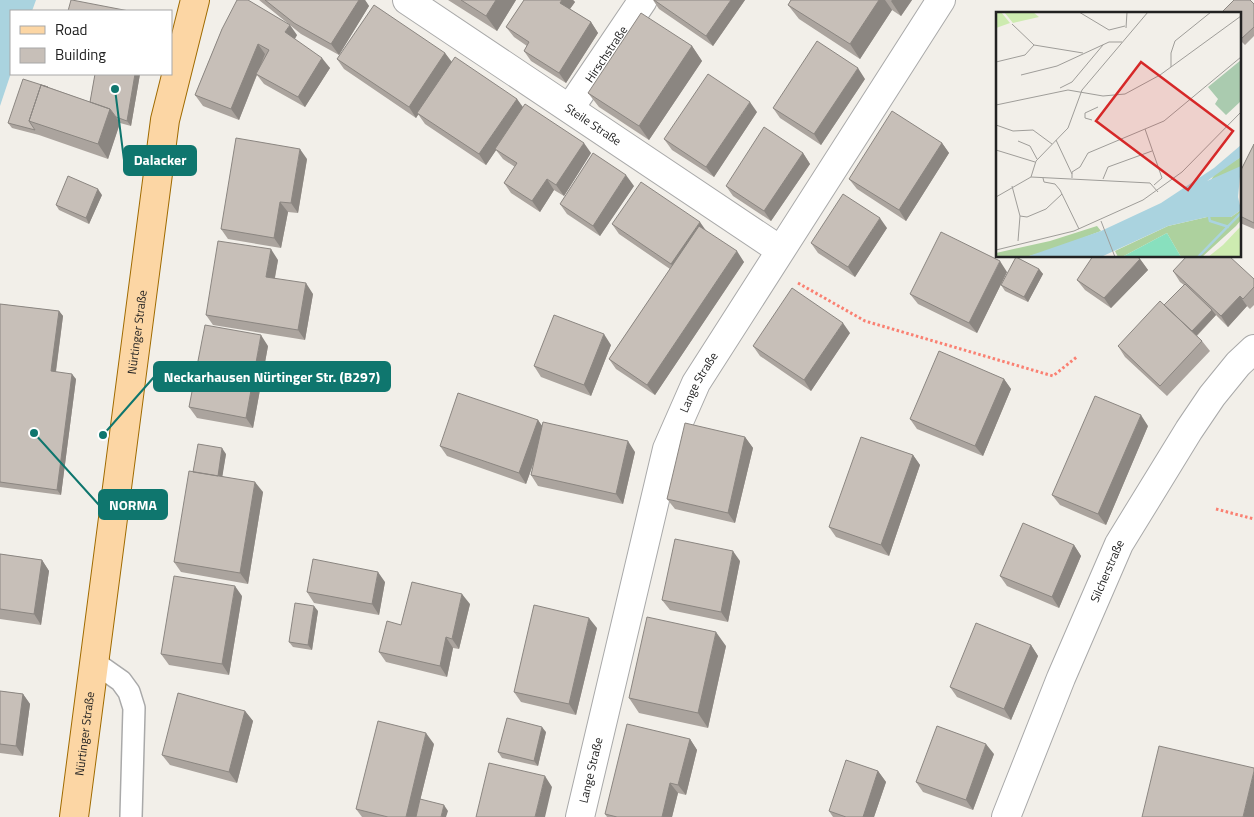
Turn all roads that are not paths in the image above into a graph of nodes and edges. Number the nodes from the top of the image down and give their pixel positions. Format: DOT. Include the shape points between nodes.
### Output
graph roads {
  1 [pos="195,0"];
  2 [pos="407,0"];
  3 [pos="643,0"];
  4 [pos="941,0"];
  5 [pos="570,108"];
  6 [pos="780,250"];
  7 [pos="1254,349"];
  8 [pos="94,662"];
  9 [pos="74,817"];
  10 [pos="131,817"];
  11 [pos="580,817"];
  12 [pos="1006,817"];
  1 -- 8 [label="main road, Nürtinger Straße" via="166,120"];
  2 -- 5 [label="street, Steile Straße"];
  3 -- 5 [label="street, Hirschstraße"];
  4 -- 6 [label="street, Lange Straße"];
  5 -- 6 [label="street, Steile Straße"];
  6 -- 11 [label="street, Lange Straße" via="696,383 668,449"];
  7 -- 12 [label="street, Silcherstraße" via="1212,396 1119,544"];
  8 -- 9 [label="main road, Nürtinger Straße"];
  8 -- 10 [label="lane" via="121,681 134,708"];
}
